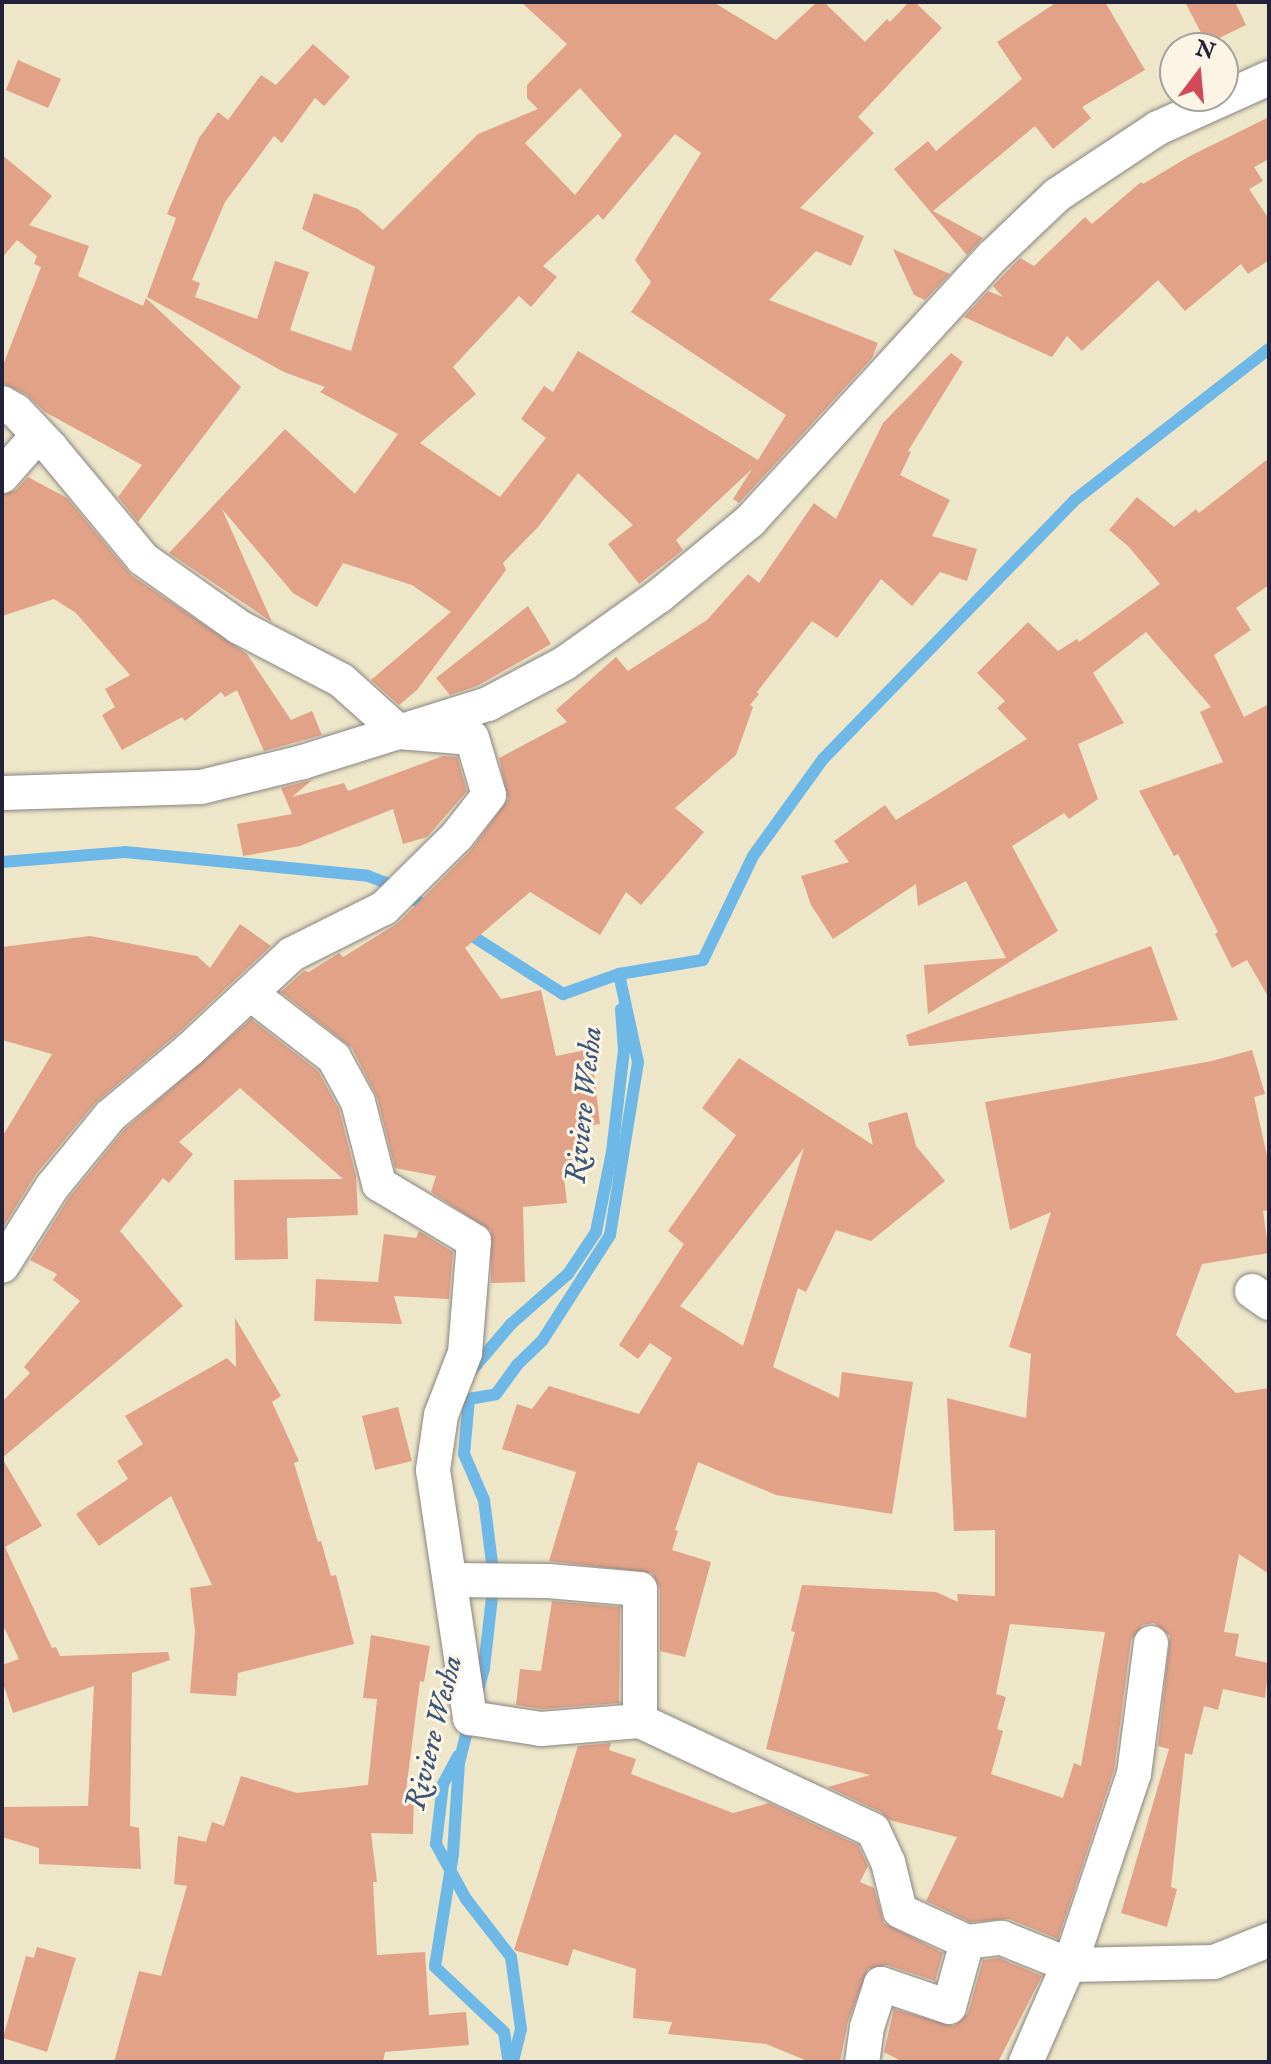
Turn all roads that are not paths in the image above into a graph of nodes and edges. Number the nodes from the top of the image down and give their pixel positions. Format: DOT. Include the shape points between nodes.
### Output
graph roads {
  1 [pos="1269,78"];
  2 [pos="2,403"];
  3 [pos="38,435"];
  4 [pos="2,476"];
  5 [pos="399,732"];
  6 [pos="2,793"];
  7 [pos="251,994"];
  8 [pos="2,1266"];
  9 [pos="451,1580"];
  10 [pos="1151,1643"];
  11 [pos="640,1721"];
  12 [pos="1269,1940"];
  13 [pos="967,1942"];
  14 [pos="1069,1965"];
  15 [pos="862,2062"];
  16 [pos="1026,2062"];
  1 -- 5 [label="street" via="1158,128 1057,195 992,257 750,521 659,596 565,663 488,704"];
  2 -- 3 [label="street"];
  3 -- 4 [label="street"];
  3 -- 5 [label="street" via="143,559 239,627 341,680"];
  5 -- 6 [label="street" via="201,787"];
  5 -- 7 [label="street" via="472,738 489,795 457,836 384,908 292,954"];
  7 -- 8 [label="street" via="110,1116 52,1187"];
  7 -- 9 [label="street" via="334,1058 358,1102 379,1184 474,1241 465,1353 441,1415 433,1470"];
  9 -- 11 [label="street" via="470,1718 541,1729"];
  9 -- 11 [label="street" via="640,1589"];
  10 -- 14 [label="street" via="1134,1774"];
  11 -- 13 [label="street" via="873,1830 888,1862 900,1911"];
  12 -- 14 [label="street" via="1214,1962"];
  13 -- 14 [label="street" via="1002,1938"];
  13 -- 15 [label="street" via="949,2007 881,1984"];
  14 -- 16 [label="street"];
}
